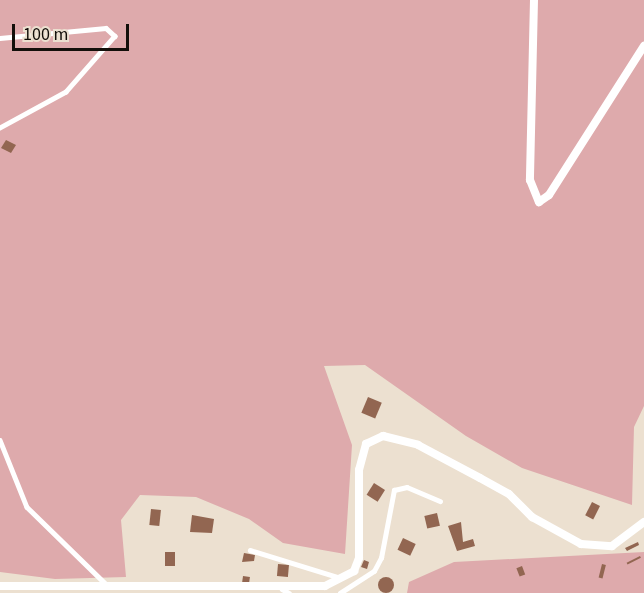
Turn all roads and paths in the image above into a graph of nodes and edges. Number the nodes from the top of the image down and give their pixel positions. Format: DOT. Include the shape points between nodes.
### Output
graph roads {
  1 [pos="534,0"];
  2 [pos="0,38"];
  3 [pos="644,46"];
  4 [pos="0,128"];
  5 [pos="0,440"];
  6 [pos="440,501"];
  7 [pos="643,528"];
  8 [pos="250,550"];
  9 [pos="344,579"];
  10 [pos="106,584"];
  11 [pos="0,585"];
  12 [pos="286,591"];
  13 [pos="340,593"];
  1 -- 3 [label="street" via="530,180 539,202 549,195"];
  2 -- 4 [label="lane" via="106,27 115,36 66,92"];
  5 -- 10 [label="lane" via="27,507"];
  6 -- 13 [label="lane" via="407,486 394,490 381,558 374,571"];
  7 -- 9 [label="street" via="612,546 581,544 532,517 509,494 480,478 418,445 383,436 366,444 359,470 359,558"];
  8 -- 9 [label="lane"];
  9 -- 12 [label="street"];
  10 -- 11 [label="street"];
  10 -- 12 [label="street"];
}
